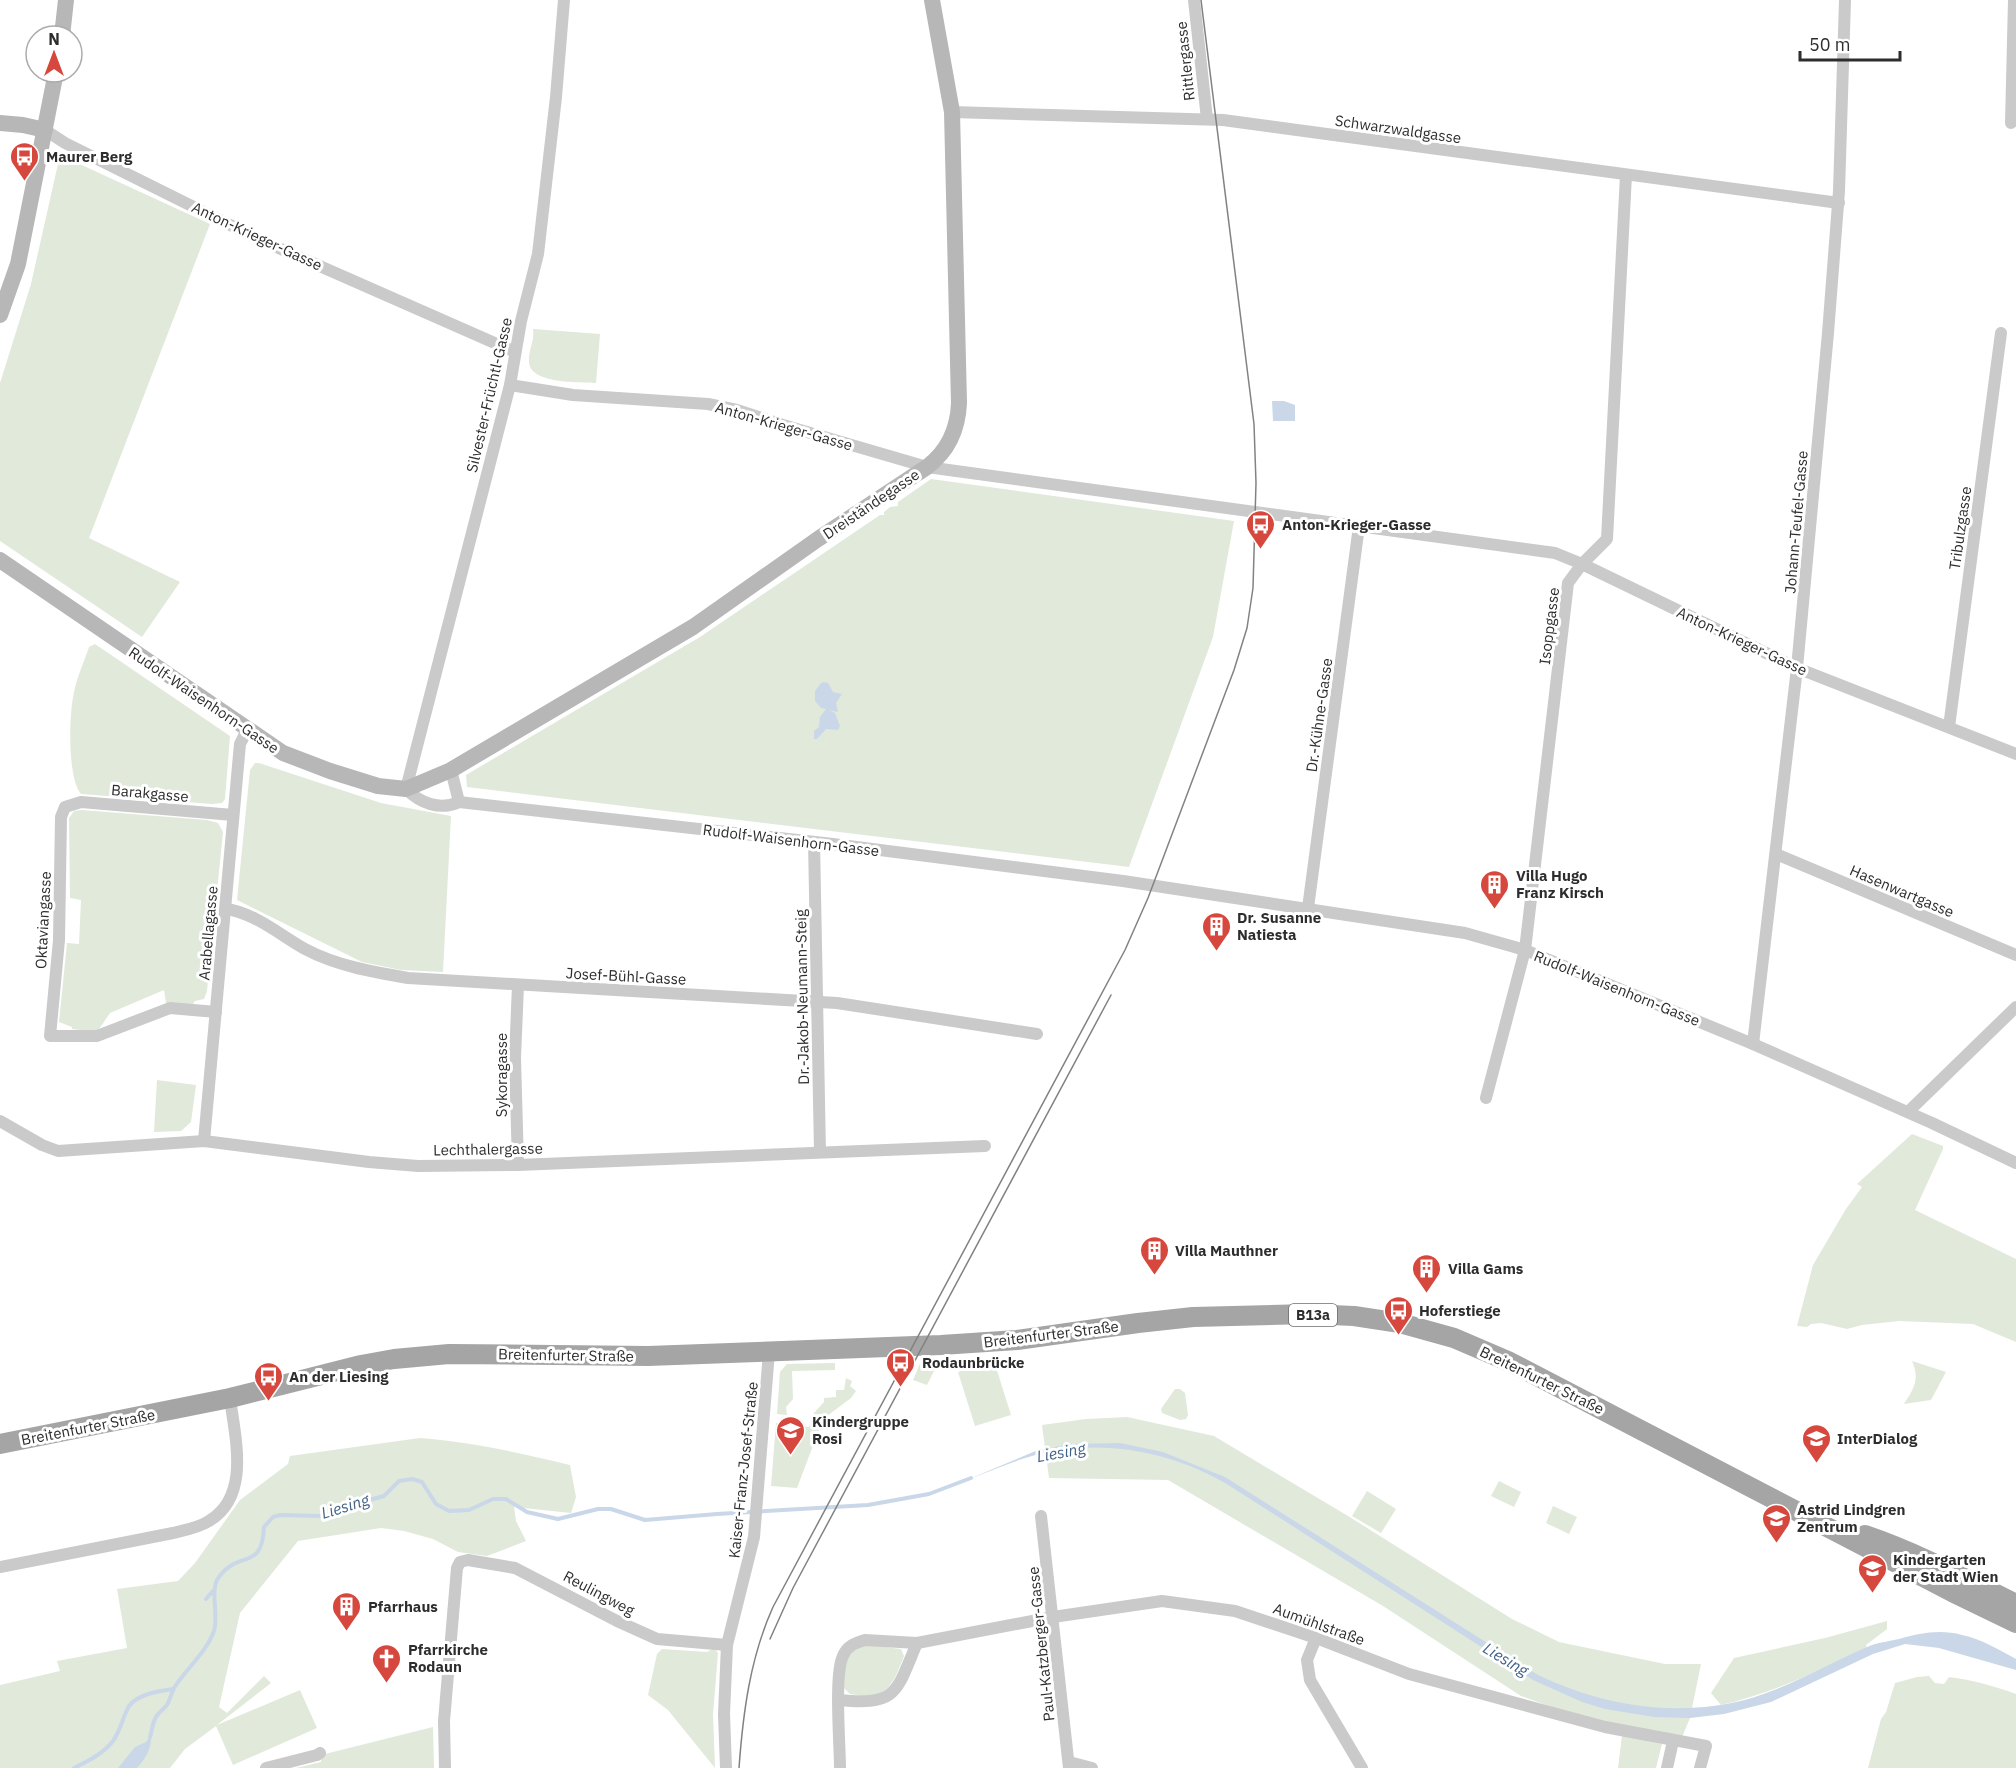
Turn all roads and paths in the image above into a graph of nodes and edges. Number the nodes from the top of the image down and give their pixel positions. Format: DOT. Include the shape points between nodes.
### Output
graph roads {
  1 [pos="66,0"];
  2 [pos="564,0"];
  3 [pos="932,0"];
  4 [pos="1194,0"];
  5 [pos="1845,0"];
  6 [pos="2014,0"];
  7 [pos="63,24"];
  8 [pos="54,84"];
  9 [pos="952,112"];
  10 [pos="1206,119"];
  11 [pos="0,123"];
  12 [pos="2011,123"];
  13 [pos="45,130"];
  14 [pos="1626,175"];
  15 [pos="1839,203"];
  16 [pos="0,315"];
  17 [pos="2001,333"];
  18 [pos="515,352"];
  19 [pos="510,385"];
  20 [pos="927,467"];
  21 [pos="1359,526"];
  22 [pos="0,560"];
  23 [pos="1582,564"];
  24 [pos="1797,668"];
  25 [pos="1949,727"];
  26 [pos="247,730"];
  27 [pos="2016,754"];
  28 [pos="451,770"];
  29 [pos="406,789"];
  30 [pos="459,802"];
  31 [pos="65,807"];
  32 [pos="233,815"];
  33 [pos="814,842"];
  34 [pos="1776,854"];
  35 [pos="1308,908"];
  36 [pos="226,909"];
  37 [pos="1526,950"];
  38 [pos="2016,955"];
  39 [pos="518,986"];
  40 [pos="816,1002"];
  41 [pos="2016,1006"];
  42 [pos="216,1012"];
  43 [pos="1037,1034"];
  44 [pos="1753,1044"];
  45 [pos="1486,1098"];
  46 [pos="1908,1112"];
  47 [pos="0,1121"];
  48 [pos="204,1141"];
  49 [pos="985,1146"];
  50 [pos="820,1152"];
  51 [pos="2016,1162"];
  52 [pos="518,1165"];
  53 [pos="768,1352"];
  54 [pos="230,1398"];
  55 [pos="0,1444"];
  56 [pos="1041,1516"];
  57 [pos="1814,1519"];
  58 [pos="0,1567"];
  59 [pos="2016,1604"];
  60 [pos="1053,1617"];
  61 [pos="2016,1623"];
  62 [pos="1316,1638"];
  63 [pos="917,1643"];
  64 [pos="727,1646"];
  65 [pos="839,1700"];
  66 [pos="1673,1741"];
  67 [pos="320,1753"];
  68 [pos="1069,1765"];
  69 [pos="266,1768"];
  70 [pos="445,1768"];
  71 [pos="726,1768"];
  72 [pos="840,1768"];
  73 [pos="1092,1768"];
  74 [pos="1362,1768"];
  75 [pos="1666,1768"];
  76 [pos="1700,1768"];
  1 -- 7 [label="street"];
  2 -- 18 [label="street, Silvester-Früchtl-Gasse" via="538,255"];
  3 -- 9 [label="street, Dreiständegasse"];
  4 -- 10 [label="street, Rittlergasse"];
  5 -- 15 [label="street, Johann-Teufel-Gasse"];
  6 -- 12 [label="street"];
  8 -- 13 [label="street"];
  9 -- 10 [label="street, Schwarzwaldgasse"];
  9 -- 20 [label="street, Dreiständegasse" via="958,418 941,456"];
  10 -- 14 [label="street, Schwarzwaldgasse"];
  11 -- 13 [label="street, Anton-Krieger-Gasse"];
  13 -- 16 [label="street" via="18,264"];
  13 -- 18 [label="street, Anton-Krieger-Gasse" via="256,238"];
  14 -- 15 [label="street, Schwarzwaldgasse"];
  14 -- 23 [label="street, Isoppgasse" via="1607,539"];
  15 -- 24 [label="street, Johann-Teufel-Gasse"];
  17 -- 25 [label="street, Tribulzgasse"];
  18 -- 19 [label="street, Silvester-Früchtl-Gasse"];
  19 -- 20 [label="street, Anton-Krieger-Gasse" via="573,395 708,404"];
  19 -- 29 [label="street, Silvester-Früchtl-Gasse"];
  20 -- 21 [label="street, Anton-Krieger-Gasse"];
  20 -- 28 [label="street, Dreiständegasse" via="693,627"];
  21 -- 23 [label="street, Anton-Krieger-Gasse" via="1555,553"];
  21 -- 35 [label="street, Dr.-Kühne-Gasse"];
  22 -- 26 [label="street, Rudolf-Waisenhorn-Gasse"];
  23 -- 24 [label="street, Anton-Krieger-Gasse"];
  23 -- 37 [label="street, Isoppgasse" via="1568,583"];
  24 -- 25 [label="street, Anton-Krieger-Gasse"];
  24 -- 34 [label="street, Johann-Teufel-Gasse"];
  25 -- 27 [label="street, Anton-Krieger-Gasse"];
  26 -- 29 [label="street, Rudolf-Waisenhorn-Gasse" via="283,753 320,767 378,786"];
  26 -- 32 [label="street, Arabellagasse" via="240,744"];
  28 -- 29 [label="street, Dreiständegasse"];
  28 -- 30 [label="street"];
  29 -- 30 [label="street, Rudolf-Waisenhorn-Gasse" via="420,802 448,807"];
  30 -- 33 [label="street, Rudolf-Waisenhorn-Gasse"];
  31 -- 32 [label="street, Barakgasse" via="81,802"];
  31 -- 42 [label="street, Oktaviangasse" via="61,817 59,940 50,1036 97,1036 170,1008"];
  32 -- 36 [label="street, Arabellagasse"];
  33 -- 35 [label="street, Rudolf-Waisenhorn-Gasse"];
  33 -- 40 [label="street, Dr.-Jakob-Neumann-Steig"];
  34 -- 38 [label="street, Hasenwartgasse"];
  34 -- 44 [label="street, Johann-Teufel-Gasse"];
  35 -- 37 [label="street, Rudolf-Waisenhorn-Gasse" via="1466,933"];
  36 -- 39 [label="street, Josef-Bühl-Gasse" via="244,913 307,950 362,970 408,978"];
  36 -- 42 [label="street, Arabellagasse"];
  37 -- 44 [label="street, Rudolf-Waisenhorn-Gasse"];
  37 -- 45 [label="street"];
  39 -- 40 [label="street, Josef-Bühl-Gasse"];
  39 -- 52 [label="street, Sykoragasse" via="514,1058"];
  40 -- 43 [label="street, Josef-Bühl-Gasse"];
  40 -- 50 [label="street, Dr.-Jakob-Neumann-Steig"];
  41 -- 46 [label="street"];
  42 -- 48 [label="street, Arabellagasse"];
  44 -- 46 [label="street, Rudolf-Waisenhorn-Gasse"];
  46 -- 51 [label="street, Rudolf-Waisenhorn-Gasse"];
  47 -- 48 [label="street, Lechthalergasse" via="58,1151"];
  48 -- 52 [label="street, Lechthalergasse" via="418,1166"];
  49 -- 50 [label="street, Lechthalergasse"];
  50 -- 52 [label="street, Lechthalergasse"];
  53 -- 54 [label="main road, Breitenfurter Straße / B13a" via="417,1356 324,1373"];
  53 -- 57 [label="main road, Breitenfurter Straße / B13a" via="1017,1340 1193,1317 1309,1314 1400,1323 1454,1338 1510,1362"];
  53 -- 64 [label="street, Kaiser-Franz-Josef-Straße" via="754,1537"];
  54 -- 55 [label="main road, Breitenfurter Straße / B13a"];
  54 -- 58 [label="street" via="238,1466 236,1482 231,1497 211,1520 173,1533"];
  56 -- 60 [label="street, Paul-Katzberger-Gasse"];
  57 -- 59 [label="main road, Breitenfurter Straße / B13a" via="1894,1545"];
  57 -- 61 [label="main road, Breitenfurter Straße / B13a"];
  60 -- 62 [label="street, Aumühlstraße" via="1162,1601 1235,1611"];
  60 -- 63 [label="street, Aumühlstraße"];
  60 -- 68 [label="street, Paul-Katzberger-Gasse"];
  62 -- 66 [label="street, Aumühlstraße" via="1409,1674 1605,1727"];
  62 -- 74 [label="street" via="1307,1660 1310,1680"];
  63 -- 65 [label="street" via="900,1684 891,1695 866,1702"];
  63 -- 65 [label="street, Aumühlstraße" via="865,1640 849,1647 840,1662"];
  64 -- 70 [label="street, Reulingweg" via="657,1639 515,1568 460,1562 444,1721"];
  64 -- 71 [label="street, Kaiser-Franz-Josef-Straße"];
  65 -- 72 [label="street, Aumühlstraße"];
  66 -- 75 [label="street"];
  66 -- 76 [label="street, Aumühlstraße" via="1706,1746"];
  67 -- 69 [label="street"];
  68 -- 73 [label="street"];
}
